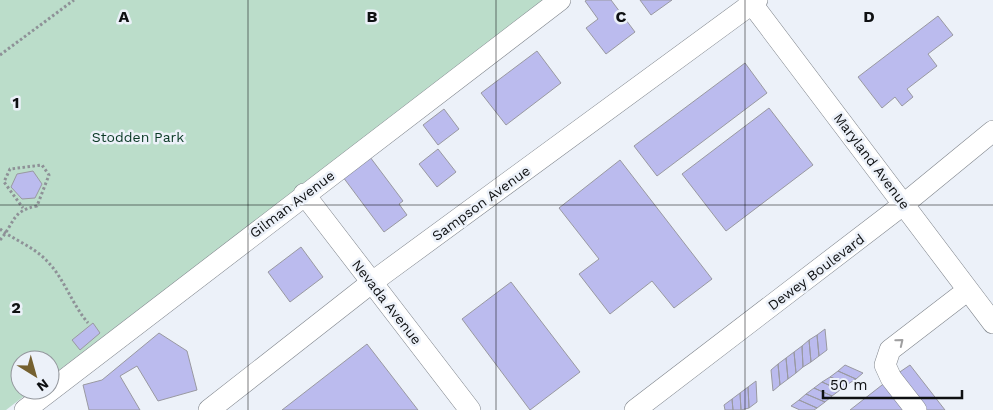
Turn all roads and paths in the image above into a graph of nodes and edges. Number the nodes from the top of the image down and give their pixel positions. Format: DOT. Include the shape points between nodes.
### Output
graph roads {
  1 [pos="74,0"];
  2 [pos="560,0"];
  3 [pos="753,1"];
  4 [pos="0,54"];
  5 [pos="993,131"];
  6 [pos="304,194"];
  7 [pos="904,204"];
  8 [pos="23,208"];
  9 [pos="0,229"];
  10 [pos="6,233"];
  11 [pos="0,240"];
  12 [pos="371,283"];
  13 [pos="968,290"];
  14 [pos="88,323"];
  15 [pos="993,324"];
  16 [pos="24,410"];
  17 [pos="209,410"];
  18 [pos="470,410"];
  19 [pos="635,410"];
  20 [pos="916,410"];
  1 -- 4 [label="path"];
  2 -- 6 [label="street, Gilman Avenue"];
  3 -- 7 [label="street, Maryland Avenue"];
  3 -- 12 [label="street, Sampson Avenue"];
  5 -- 7 [label="street, Dewey Boulevard"];
  6 -- 12 [label="street, Nevada Avenue"];
  6 -- 16 [label="street, Gilman Avenue"];
  7 -- 13 [label="street, Maryland Avenue"];
  7 -- 19 [label="street, Dewey Boulevard"];
  8 -- 8 [label="path" via="37,206 49,175 42,165 10,169 4,182"];
  8 -- 10 [label="path"];
  9 -- 10 [label="path"];
  10 -- 11 [label="path"];
  10 -- 14 [label="path" via="45,258"];
  12 -- 17 [label="street, Sampson Avenue"];
  12 -- 18 [label="street, Nevada Avenue"];
  13 -- 15 [label="street, Maryland Avenue"];
  20 -- 13 [label="street, one-way" via="891,378 886,365 890,350"];
}
